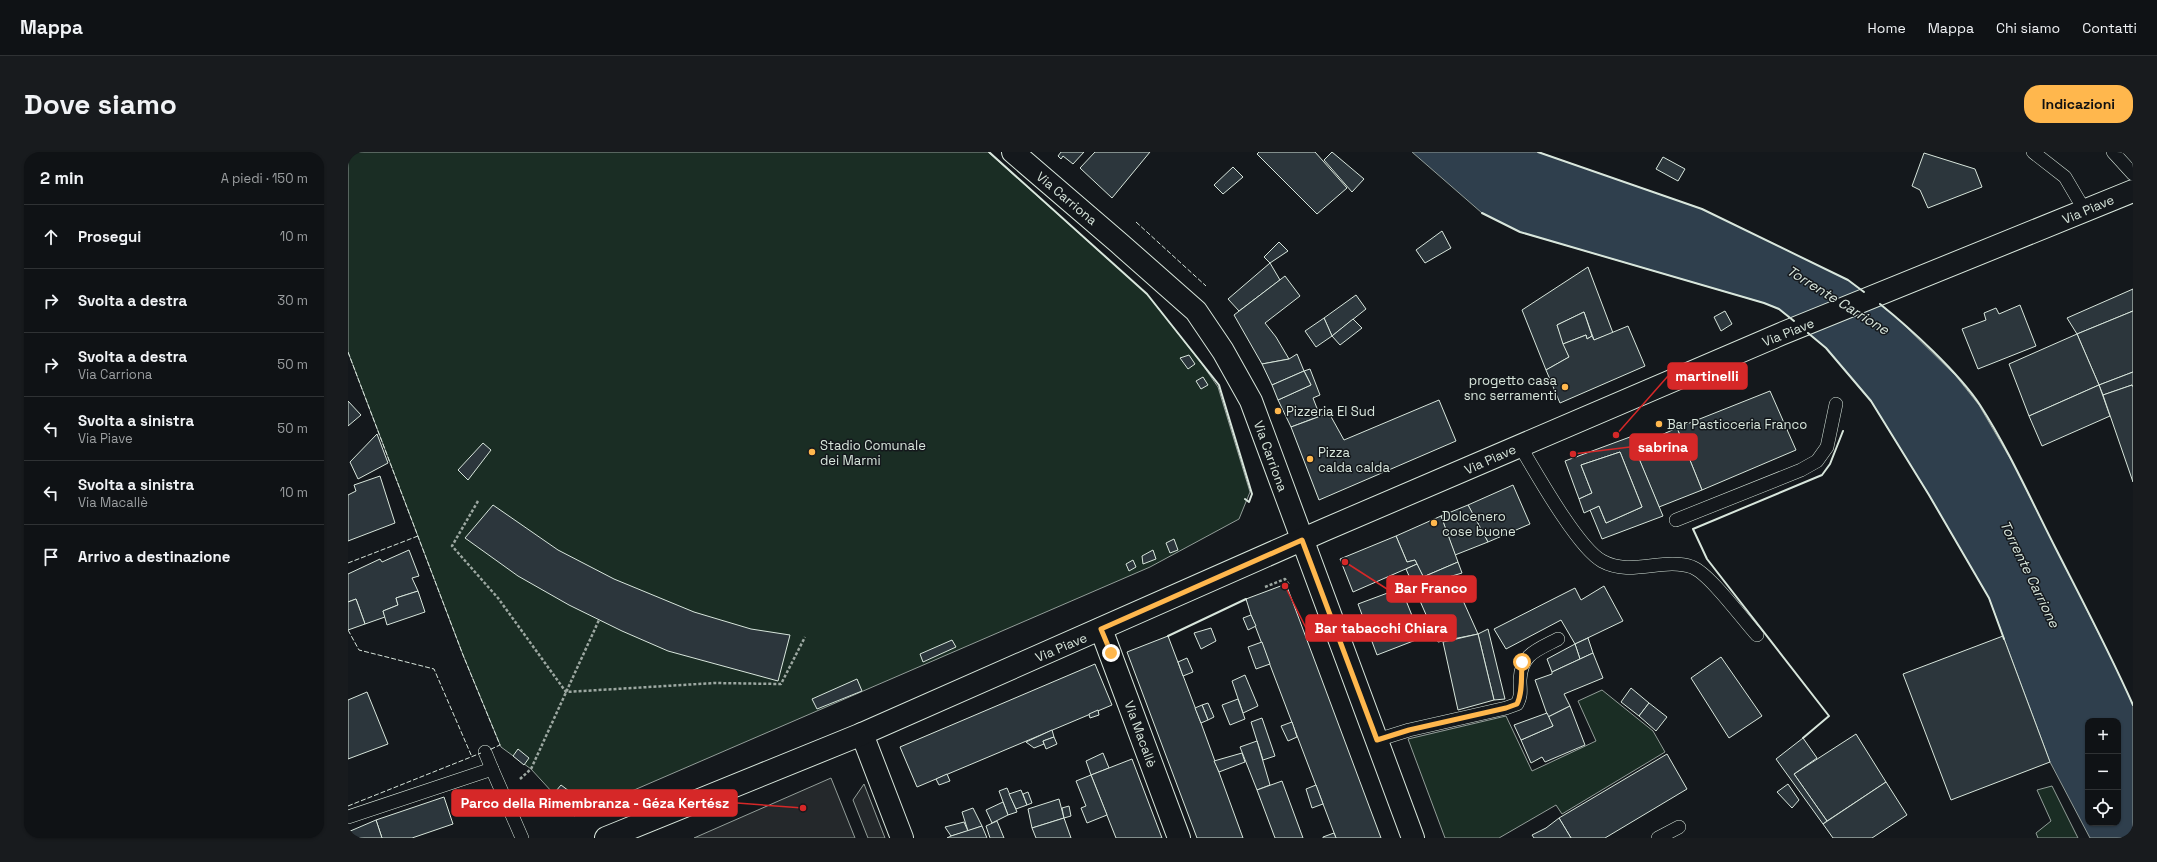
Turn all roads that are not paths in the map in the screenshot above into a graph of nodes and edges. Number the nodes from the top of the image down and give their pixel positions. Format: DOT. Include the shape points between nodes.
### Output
graph roads {
  1 [pos="1013,152"];
  2 [pos="2033,152"];
  3 [pos="2113,152"];
  4 [pos="2133,174"];
  5 [pos="2130,195"];
  6 [pos="2085,210"];
  7 [pos="1836,404"];
  8 [pos="1520,446"];
  9 [pos="1676,520"];
  10 [pos="1302,540"];
  11 [pos="1101,629"];
  12 [pos="1757,635"];
  13 [pos="1558,639"];
  14 [pos="862,734"];
  15 [pos="1377,740"];
  16 [pos="485,752"];
  17 [pos="492,768"];
  18 [pos="348,817"];
  19 [pos="1680,827"];
  20 [pos="522,838"];
  21 [pos="606,838"];
  22 [pos="902,838"];
  23 [pos="1179,838"];
  24 [pos="1413,838"];
  25 [pos="1658,838"];
  1 -- 10 [label="street, Via Carriona" via="1119,242 1196,312 1223,351 1251,402"];
  2 -- 6 [label="lane" via="2065,177"];
  3 -- 4 [label="lane"];
  5 -- 6 [label="street, Via Piave"];
  6 -- 8 [label="street, Via Piave"];
  7 -- 9 [label="lane" via="1827,447 1817,461 1801,470"];
  8 -- 10 [label="street, Via Piave"];
  8 -- 12 [label="lane" via="1586,547 1602,561 1617,567 1641,568 1675,564 1693,568 1715,587"];
  10 -- 11 [label="street, Via Piave"];
  10 -- 15 [label="street, Via Carriona"];
  11 -- 14 [label="street, Via Piave"];
  11 -- 23 [label="street, Via Macallè"];
  13 -- 15 [label="lane" via="1531,653 1522,662 1521,696 1517,704"];
  14 -- 21 [label="street, Via Piave"];
  14 -- 22 [label="street"];
  15 -- 24 [label="street, Via Carriona"];
  16 -- 17 [label="lane"];
  17 -- 18 [label="lane"];
  17 -- 20 [label="lane"];
  19 -- 25 [label="lane"];
}
